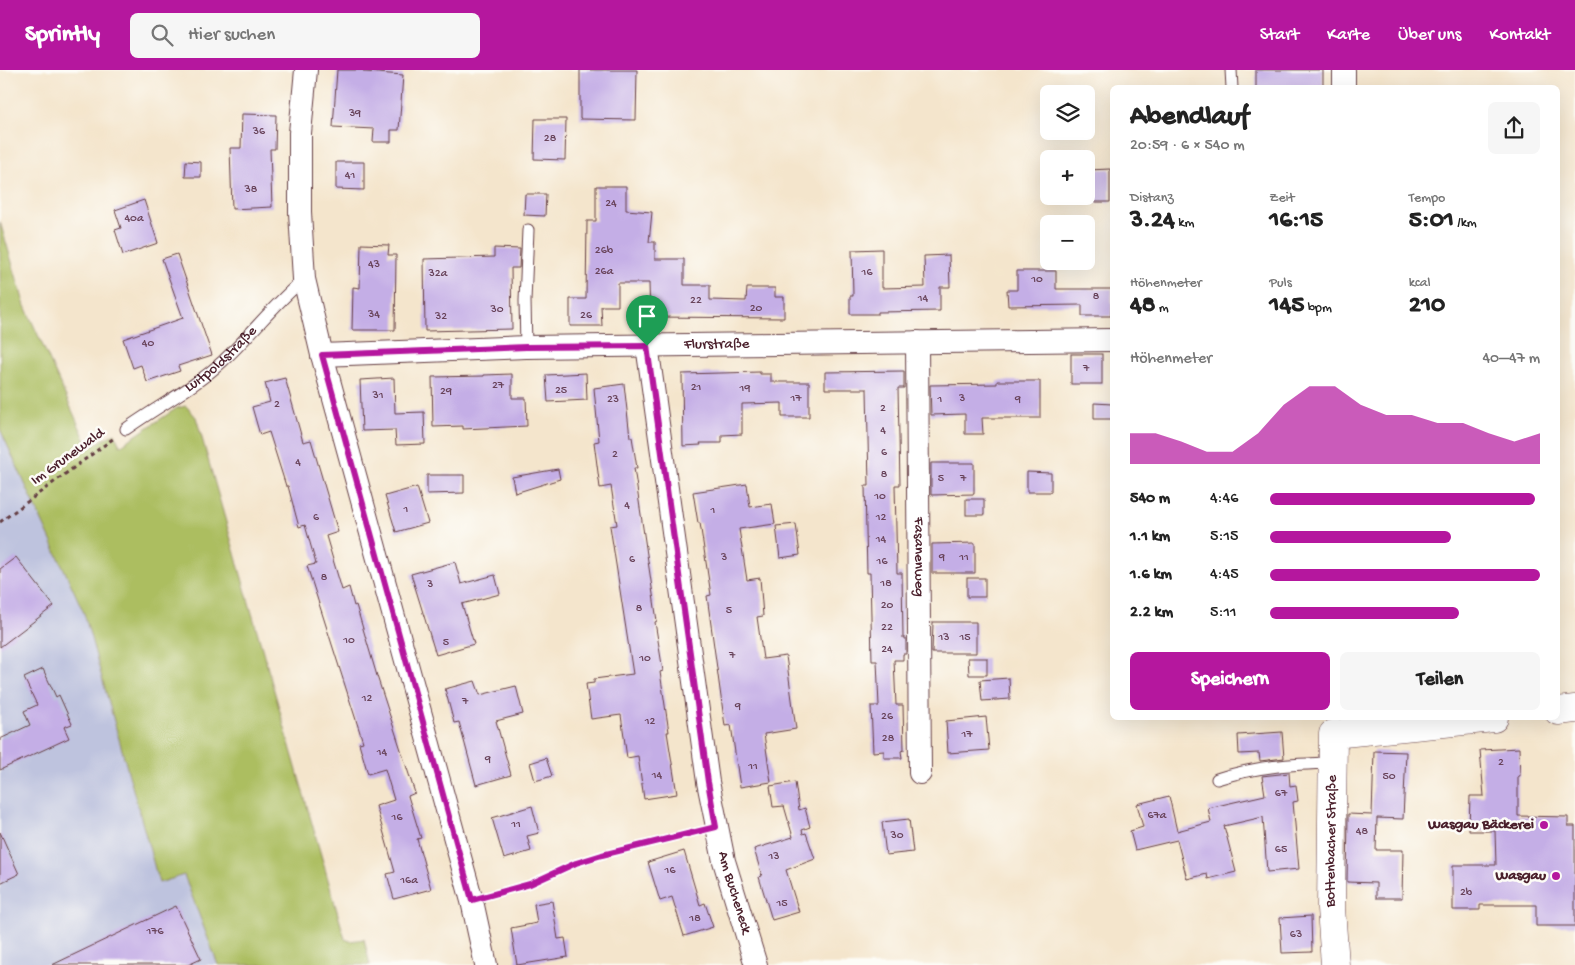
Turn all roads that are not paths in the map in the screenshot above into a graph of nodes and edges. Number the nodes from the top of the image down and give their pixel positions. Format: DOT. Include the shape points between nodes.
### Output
graph roads {
  1 [pos="306,70"];
  2 [pos="1231,70"];
  3 [pos="1344,70"];
  4 [pos="1232,85"];
  5 [pos="1344,85"];
  6 [pos="528,230"];
  7 [pos="304,280"];
  8 [pos="1110,340"];
  9 [pos="917,342"];
  10 [pos="647,346"];
  11 [pos="526,347"];
  12 [pos="322,355"];
  13 [pos="126,429"];
  14 [pos="1575,709"];
  15 [pos="1560,711"];
  16 [pos="1454,720"];
  17 [pos="1334,726"];
  18 [pos="1333,763"];
  19 [pos="920,773"];
  20 [pos="1217,779"];
  21 [pos="486,965"];
  22 [pos="756,965"];
  23 [pos="1335,965"];
  1 -- 7 [label="street" via="300,134"];
  2 -- 4 [label="lane"];
  3 -- 5 [label="street"];
  6 -- 11 [label="lane"];
  7 -- 12 [label="street"];
  7 -- 13 [label="lane, Luitpoldstraße" via="222,362 193,386"];
  8 -- 9 [label="street, Flurstraße"];
  9 -- 10 [label="street, Flurstraße"];
  9 -- 19 [label="street, Fasanenweg"];
  10 -- 11 [label="street, Flurstraße"];
  10 -- 22 [label="street, Am Bucheneck" via="708,782 724,861"];
  11 -- 12 [label="street, Flurstraße"];
  12 -- 21 [label="street" via="472,900"];
  14 -- 15 [label="street"];
  16 -- 17 [label="street"];
  17 -- 18 [label="street, Bottenbacher Straße"];
  18 -- 20 [label="lane" via="1243,770"];
  18 -- 23 [label="street, Bottenbacher Straße" via="1331,908"];
}
